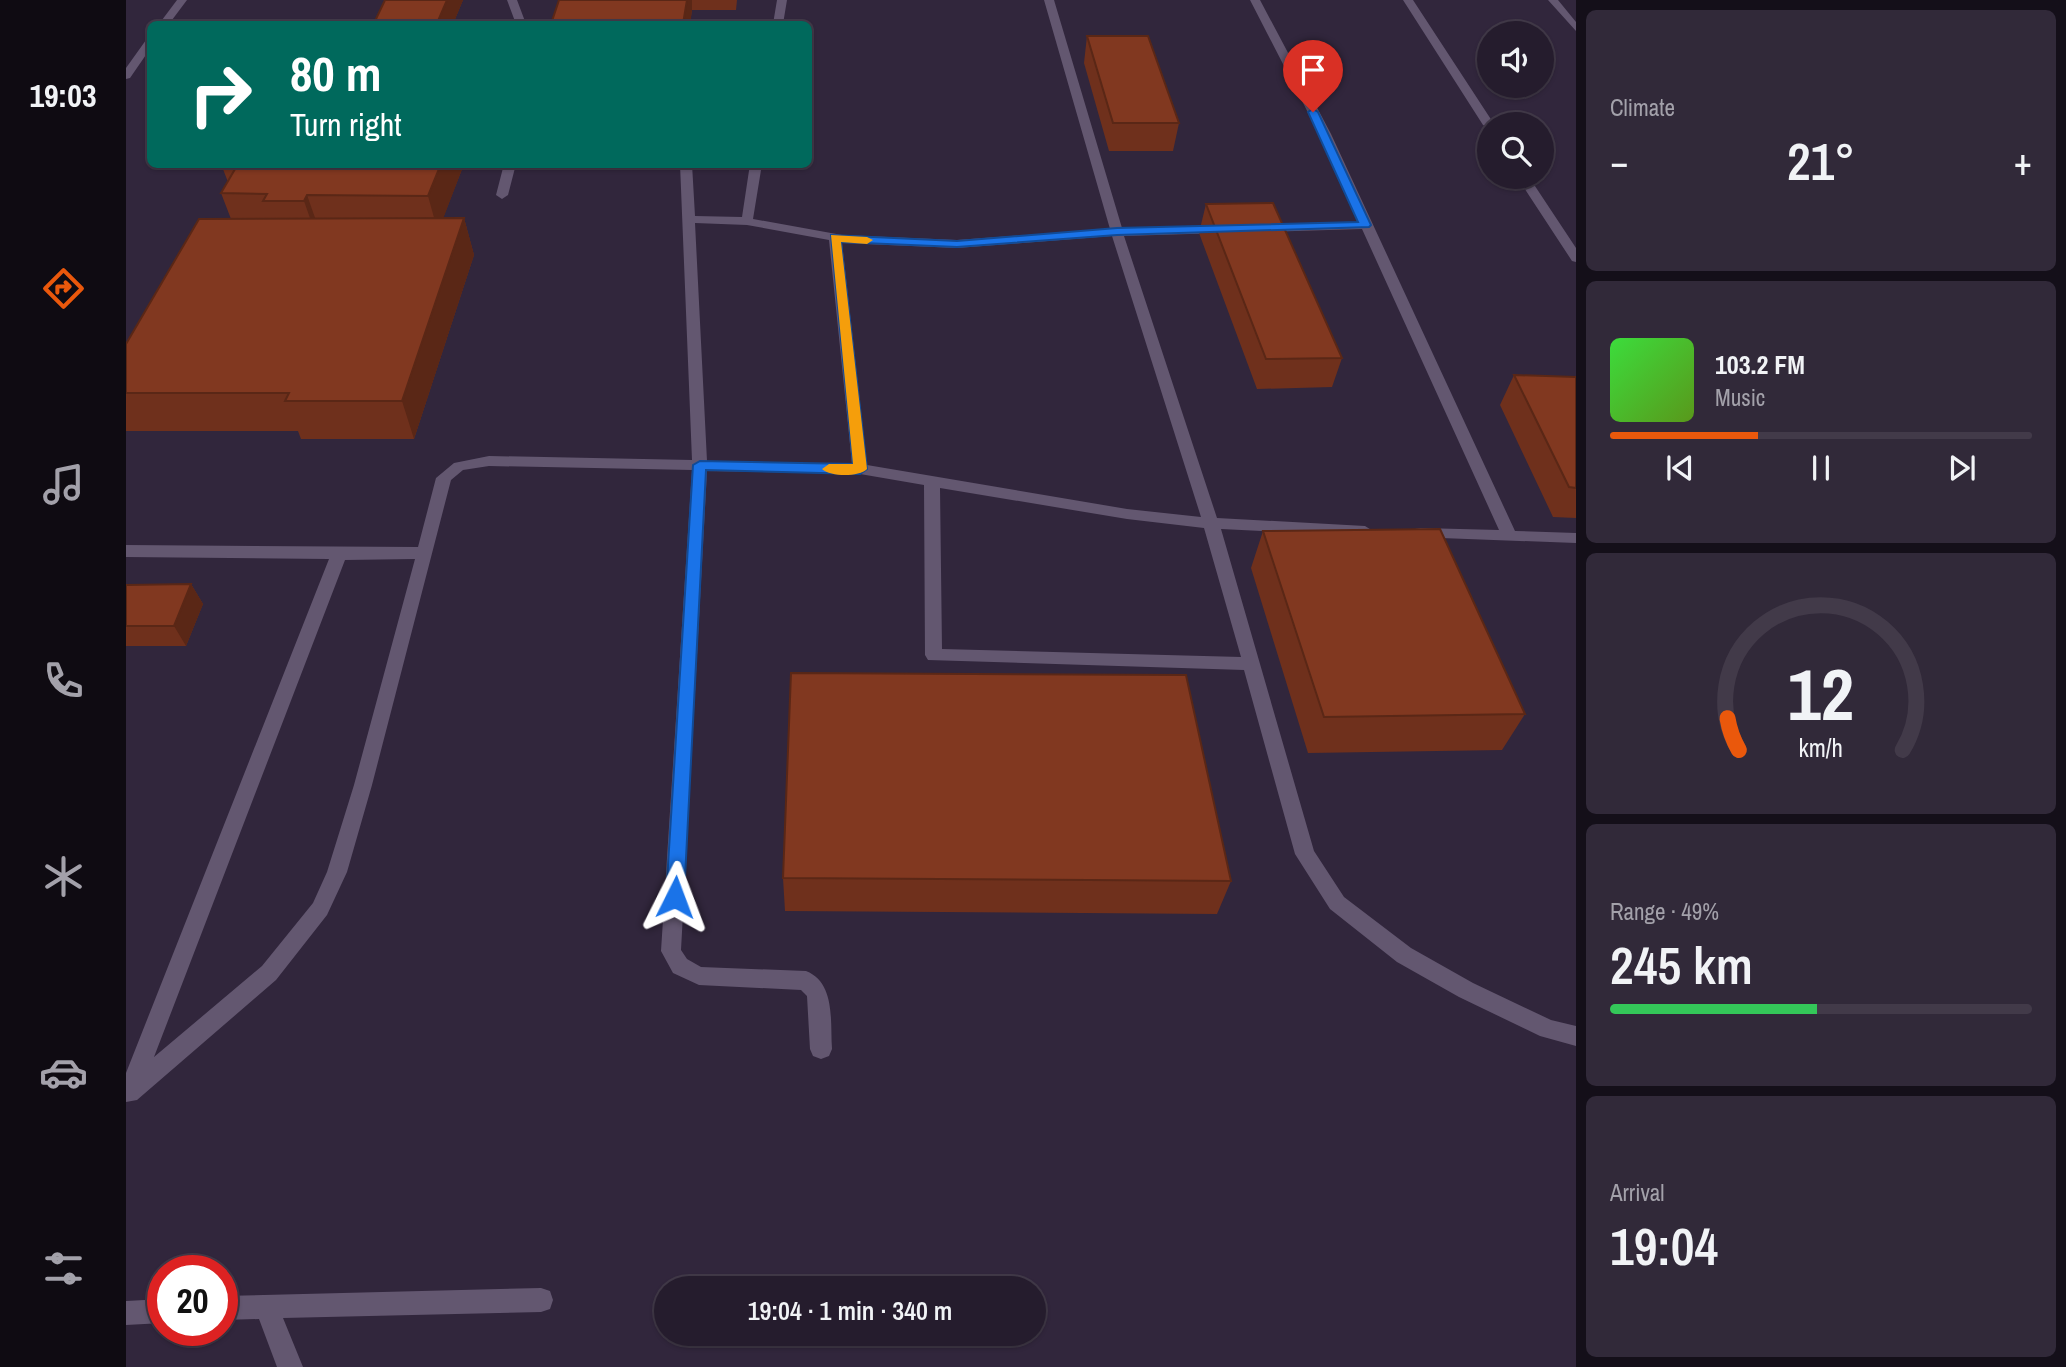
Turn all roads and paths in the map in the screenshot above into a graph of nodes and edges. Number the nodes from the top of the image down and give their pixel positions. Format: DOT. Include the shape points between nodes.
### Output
graph roads {
  1 [pos="182,0"];
  2 [pos="512,0"];
  3 [pos="782,0"];
  4 [pos="1049,0"];
  5 [pos="1255,0"];
  6 [pos="1408,0"];
  7 [pos="1553,0"];
  8 [pos="166,21"];
  9 [pos="520,21"];
  10 [pos="778,21"];
  11 [pos="1576,28"];
  12 [pos="147,46"];
  13 [pos="126,76"];
  14 [pos="1481,112"];
  15 [pos="509,168"];
  16 [pos="686,168"];
  17 [pos="755,168"];
  18 [pos="1531,189"];
  19 [pos="502,195"];
  20 [pos="688,219"];
  21 [pos="747,221"];
  22 [pos="1366,225"];
  23 [pos="1117,232"];
  24 [pos="835,238"];
  25 [pos="1576,258"];
  26 [pos="700,465"];
  27 [pos="860,469"];
  28 [pos="932,482"];
  29 [pos="1212,523"];
  30 [pos="1510,536"];
  31 [pos="1576,538"];
  32 [pos="126,551"];
  33 [pos="423,553"];
  34 [pos="339,554"];
  35 [pos="1251,664"];
  36 [pos="1576,1036"];
  37 [pos="821,1049"];
  38 [pos="128,1097"];
  39 [pos="541,1300"];
  40 [pos="266,1306"];
  41 [pos="238,1307"];
  42 [pos="147,1312"];
  43 [pos="126,1313"];
  44 [pos="290,1367"];
  1 -- 8 [label="lane"];
  2 -- 9 [label="lane"];
  3 -- 10 [label="lane"];
  4 -- 23 [label="lane"];
  5 -- 22 [label="lane"];
  6 -- 14 [label="lane"];
  7 -- 11 [label="lane"];
  12 -- 13 [label="lane"];
  15 -- 19 [label="lane"];
  16 -- 20 [label="lane"];
  17 -- 21 [label="lane"];
  18 -- 25 [label="lane"];
  20 -- 21 [label="lane"];
  20 -- 26 [label="lane"];
  21 -- 24 [label="lane"];
  22 -- 23 [label="lane"];
  22 -- 30 [label="lane"];
  23 -- 24 [label="lane" via="957,244"];
  23 -- 29 [label="lane"];
  24 -- 27 [label="lane"];
  26 -- 27 [label="lane"];
  26 -- 33 [label="lane" via="466,464 444,478"];
  26 -- 37 [label="lane" via="671,951 680,966 699,976 806,981 817,992"];
  27 -- 28 [label="lane"];
  28 -- 29 [label="lane"];
  28 -- 35 [label="lane" via="934,655"];
  29 -- 30 [label="lane"];
  29 -- 35 [label="lane"];
  30 -- 31 [label="lane"];
  32 -- 34 [label="lane"];
  33 -- 34 [label="lane"];
  33 -- 38 [label="lane" via="363,785 337,872 320,909 269,973"];
  34 -- 38 [label="lane"];
  35 -- 36 [label="lane" via="1296,828 1311,865 1337,903 1404,955 1466,990 1548,1029"];
  39 -- 40 [label="lane"];
  40 -- 41 [label="lane"];
  40 -- 44 [label="lane"];
  42 -- 43 [label="lane"];
}
